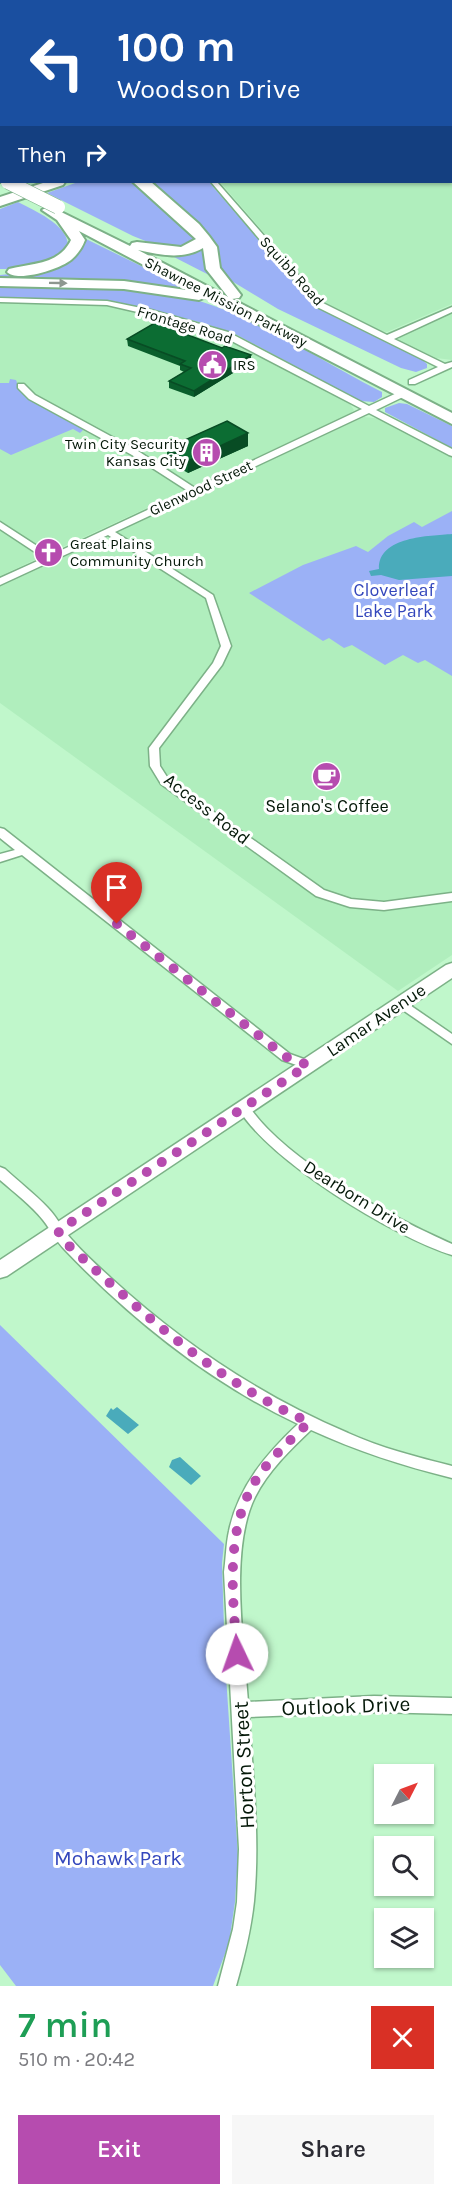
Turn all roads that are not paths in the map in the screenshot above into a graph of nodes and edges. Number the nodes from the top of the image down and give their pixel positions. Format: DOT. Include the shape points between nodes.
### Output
graph roads {
  1 [pos="10,183"];
  2 [pos="31,183"];
  3 [pos="55,183"];
  4 [pos="144,183"];
  5 [pos="215,183"];
  6 [pos="0,185"];
  7 [pos="0,194"];
  8 [pos="0,202"];
  9 [pos="56,211"];
  10 [pos="204,239"];
  11 [pos="136,246"];
  12 [pos="0,272"];
  13 [pos="0,282"];
  14 [pos="228,298"];
  15 [pos="0,300"];
  16 [pos="452,309"];
  17 [pos="386,339"];
  18 [pos="448,366"];
  19 [pos="21,386"];
  20 [pos="407,388"];
  21 [pos="446,399"];
  22 [pos="370,410"];
  23 [pos="452,419"];
  24 [pos="452,453"];
  25 [pos="194,491"];
  26 [pos="0,525"];
  27 [pos="108,531"];
  28 [pos="50,558"];
  29 [pos="0,582"];
  30 [pos="0,832"];
  31 [pos="24,851"];
  32 [pos="0,858"];
  33 [pos="452,897"];
  34 [pos="452,969"];
  35 [pos="401,1003"];
  36 [pos="452,1040"];
  37 [pos="308,1065"];
  38 [pos="244,1108"];
  39 [pos="0,1172"];
  40 [pos="58,1231"];
  41 [pos="452,1250"];
  42 [pos="0,1270"];
  43 [pos="309,1422"];
  44 [pos="452,1472"];
  45 [pos="452,1706"];
  46 [pos="241,1710"];
  47 [pos="226,1986"];
  1 -- 9 [label="highway, Shawnee Mission Parkway, bridge"];
  2 -- 7 [label="highway"];
  3 -- 8 [label="highway"];
  4 -- 10 [label="highway"];
  5 -- 17 [label="street, Squibb Road" via="320,305"];
  6 -- 9 [label="highway, Shawnee Mission Parkway"];
  9 -- 11 [label="highway, Shawnee Mission Parkway"];
  9 -- 12 [label="highway" via="78,240 71,253 50,265"];
  9 -- 14 [label="highway, Shawnee Mission Parkway"];
  10 -- 11 [label="highway" via="184,252"];
  10 -- 14 [label="highway"];
  11 -- 14 [label="highway, Shawnee Mission Parkway"];
  13 -- 14 [label="highway, one-way" via="147,287"];
  14 -- 20 [label="highway, Shawnee Mission Parkway"];
  14 -- 20 [label="highway, Shawnee Mission Parkway" via="374,379"];
  15 -- 22 [label="street, Frontage Road" via="107,303 204,327"];
  16 -- 17 [label="street"];
  17 -- 18 [label="street, Squibb Road"];
  18 -- 20 [label="street, Glenwood Street"];
  19 -- 25 [label="street"];
  20 -- 21 [label="highway"];
  20 -- 22 [label="street, Glenwood Street"];
  20 -- 23 [label="highway, Shawnee Mission Parkway"];
  22 -- 24 [label="street, Frontage Road"];
  22 -- 25 [label="street, Glenwood Street"];
  25 -- 27 [label="street, Glenwood Street"];
  26 -- 28 [label="street"];
  27 -- 28 [label="street, Glenwood Street"];
  27 -- 33 [label="street, Access Road" via="210,597 226,646 218,663 154,748 155,766 165,782 320,893 350,903 384,906"];
  28 -- 29 [label="street, Glenwood Street"];
  30 -- 31 [label="street"];
  31 -- 32 [label="street"];
  31 -- 37 [label="street" via="286,1057"];
  34 -- 35 [label="street, Lamar Avenue"];
  35 -- 36 [label="street"];
  35 -- 37 [label="street, Lamar Avenue"];
  37 -- 38 [label="street, Lamar Avenue"];
  38 -- 40 [label="street, Lamar Avenue"];
  38 -- 41 [label="street, Dearborn Drive" via="253,1124 325,1181 381,1216"];
  39 -- 40 [label="street"];
  40 -- 42 [label="street, Lamar Avenue"];
  40 -- 43 [label="street" via="66,1243 180,1345 225,1377"];
  43 -- 44 [label="street" via="395,1456"];
  43 -- 46 [label="street, Horton Street" via="256,1480 237,1527 232,1572"];
  45 -- 46 [label="street, Outlook Drive" via="374,1704"];
  46 -- 47 [label="street, Horton Street" via="249,1861 245,1917"];
}
